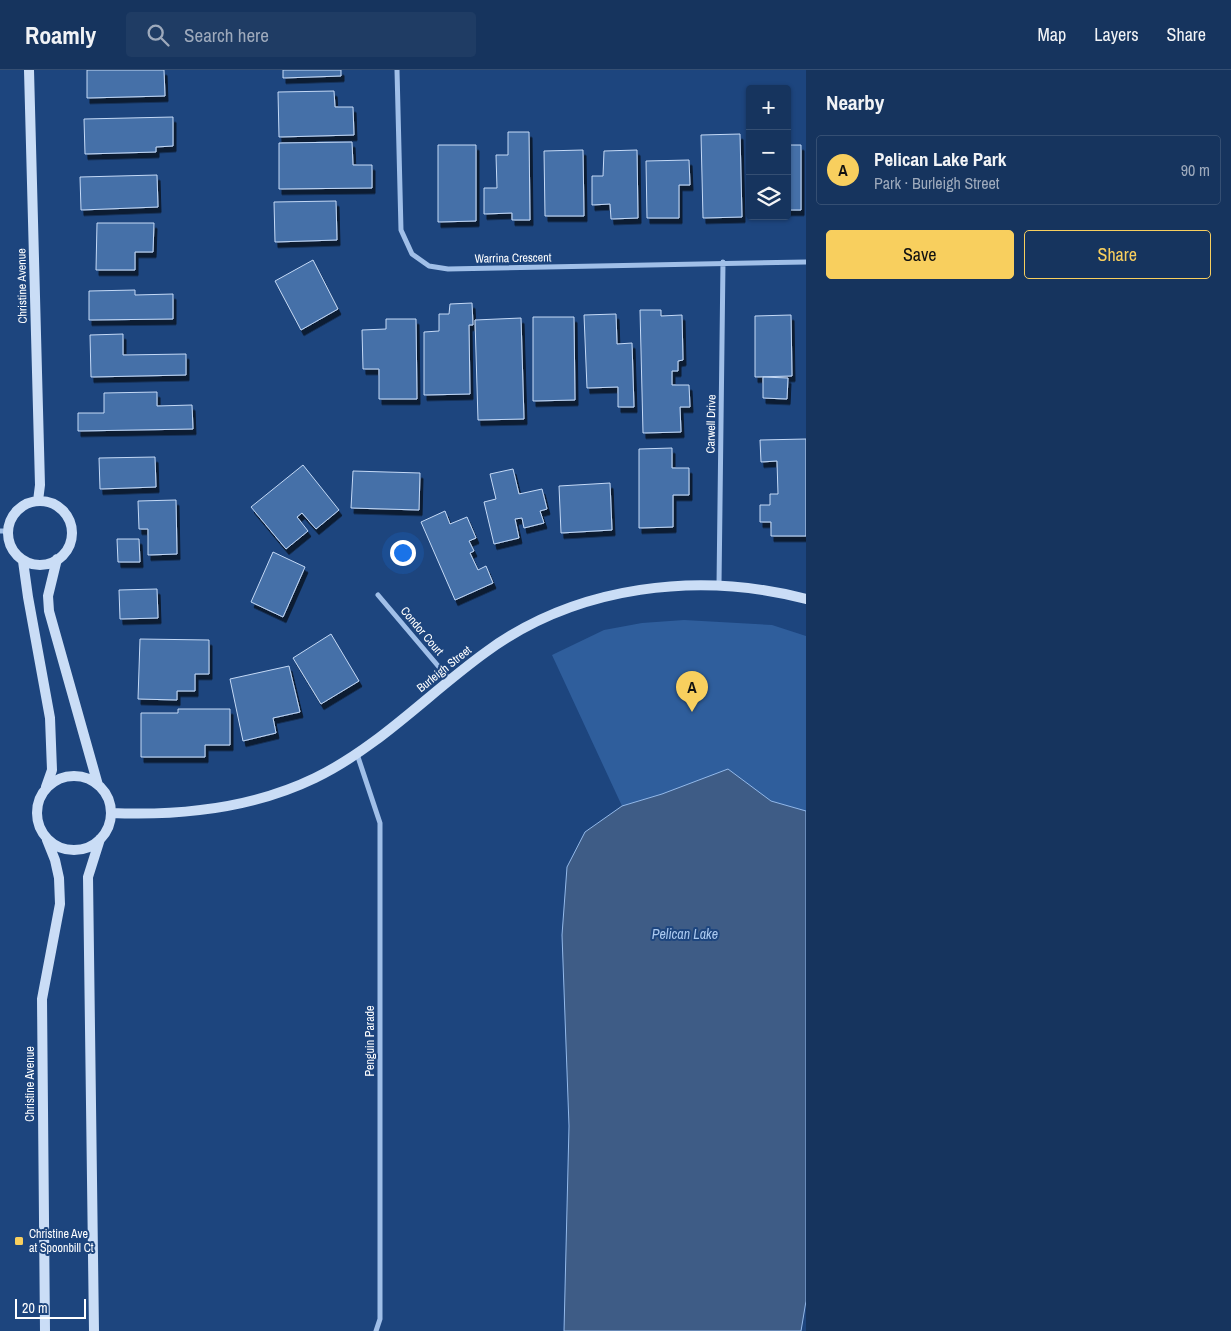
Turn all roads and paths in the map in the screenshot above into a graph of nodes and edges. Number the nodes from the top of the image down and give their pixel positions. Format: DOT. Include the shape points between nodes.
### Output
graph roads {
  1 [pos="29,70"];
  2 [pos="397,70"];
  3 [pos="723,262"];
  4 [pos="806,262"];
  5 [pos="38,501"];
  6 [pos="4,531"];
  7 [pos="57,559"];
  8 [pos="23,561"];
  9 [pos="719,585"];
  10 [pos="378,595"];
  11 [pos="806,599"];
  12 [pos="450,680"];
  13 [pos="357,754"];
  14 [pos="98,785"];
  15 [pos="46,788"];
  16 [pos="111,813"];
  17 [pos="47,840"];
  18 [pos="100,840"];
  19 [pos="45,1331"];
  20 [pos="94,1331"];
  21 [pos="376,1331"];
  1 -- 5 [label="street, Christine Avenue" via="40,476"];
  2 -- 3 [label="street, Warrina Crescent" via="401,230 412,254 429,266 448,270"];
  3 -- 4 [label="street, Warrina Crescent"];
  3 -- 9 [label="street, Carwell Drive"];
  5 -- 6 [label="street" via="21,507"];
  5 -- 7 [label="street" via="58,507 70,523 70,543"];
  6 -- 8 [label="street"];
  7 -- 8 [label="street" via="40,565"];
  7 -- 14 [label="street" via="48,596 49,611"];
  8 -- 15 [label="street" via="50,718 52,770"];
  9 -- 11 [label="street, Burleigh Street"];
  9 -- 12 [label="street, Burleigh Street" via="652,588 585,602 524,628"];
  10 -- 12 [label="street, Condor Court"];
  12 -- 13 [label="street, Burleigh Street"];
  13 -- 16 [label="street, Burleigh Street" via="315,778 269,796 206,812"];
  13 -- 21 [label="street, Penguin Parade" via="380,823 380,1319"];
  14 -- 15 [label="street" via="73,776 57,780"];
  14 -- 16 [label="street" via="109,801"];
  15 -- 17 [label="street" via="39,799 36,814"];
  16 -- 18 [label="street"];
  17 -- 18 [label="street" via="60,848 76,851"];
  17 -- 19 [label="street, Christine Avenue" via="59,878 60,904 42,999"];
  18 -- 20 [label="street" via="88,877"];
}
